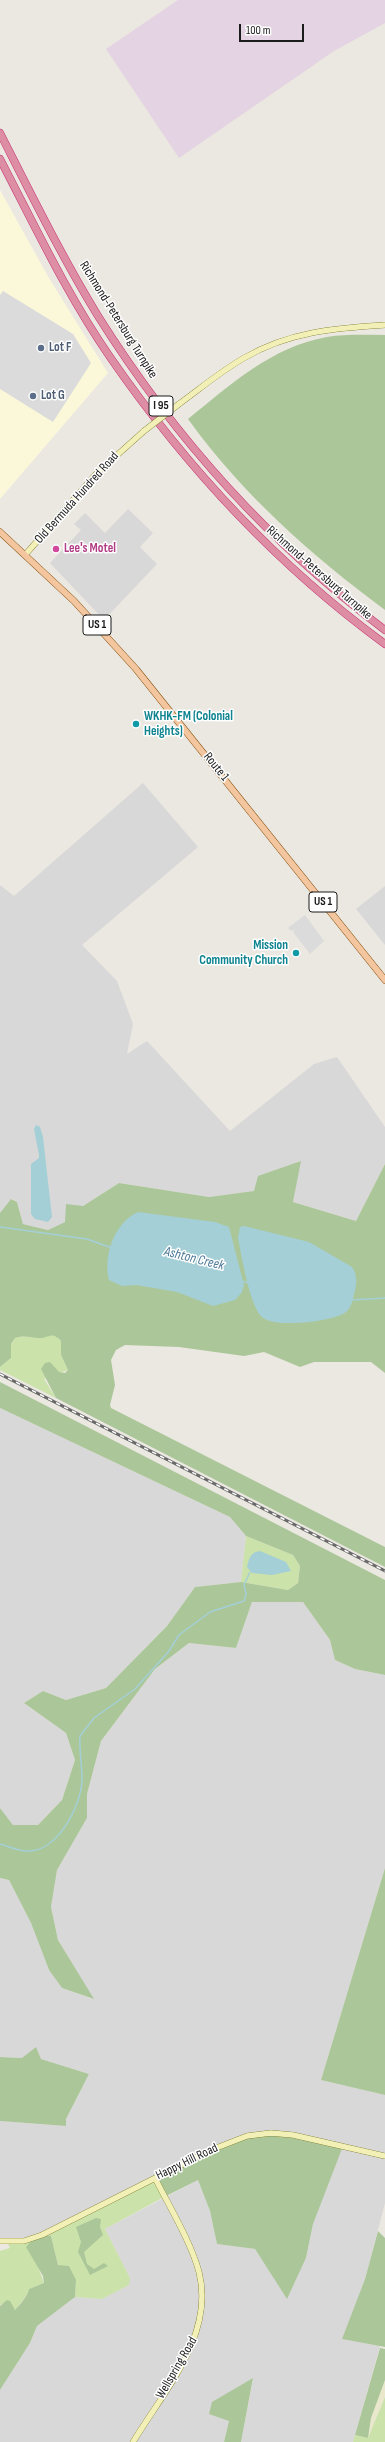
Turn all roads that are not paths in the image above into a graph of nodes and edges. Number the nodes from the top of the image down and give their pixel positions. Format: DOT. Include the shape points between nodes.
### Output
graph roads {
  1 [pos="0,133"];
  2 [pos="0,159"];
  3 [pos="385,325"];
  4 [pos="0,532"];
  5 [pos="25,555"];
  6 [pos="385,630"];
  7 [pos="385,644"];
  8 [pos="385,980"];
  9 [pos="385,2156"];
  10 [pos="155,2178"];
  11 [pos="0,2241"];
  12 [pos="133,2442"];
  1 -- 6 [label="highway, Richmond-Petersburg Turnpike / I 95" via="84,292 121,351 170,420 215,474 266,527 333,588"];
  2 -- 7 [label="highway, Richmond-Petersburg Turnpike / I 95" via="54,263 93,330 118,369 184,455 232,510 271,549 333,605"];
  3 -- 5 [label="street, Old Bermuda Hundred Road, bridge" via="331,329 280,340 232,365 144,431 96,474"];
  4 -- 5 [label="main road, Route 1 / US 1"];
  5 -- 8 [label="main road, Route 1 / US 1" via="88,615 136,669"];
  9 -- 10 [label="street, Happy Hill Road" via="293,2135 260,2134 219,2146"];
  10 -- 11 [label="street, Happy Hill Road" via="42,2235 20,2241"];
  10 -- 12 [label="street, Wellspring Road" via="195,2262 202,2290 202,2310 191,2347"];
}
